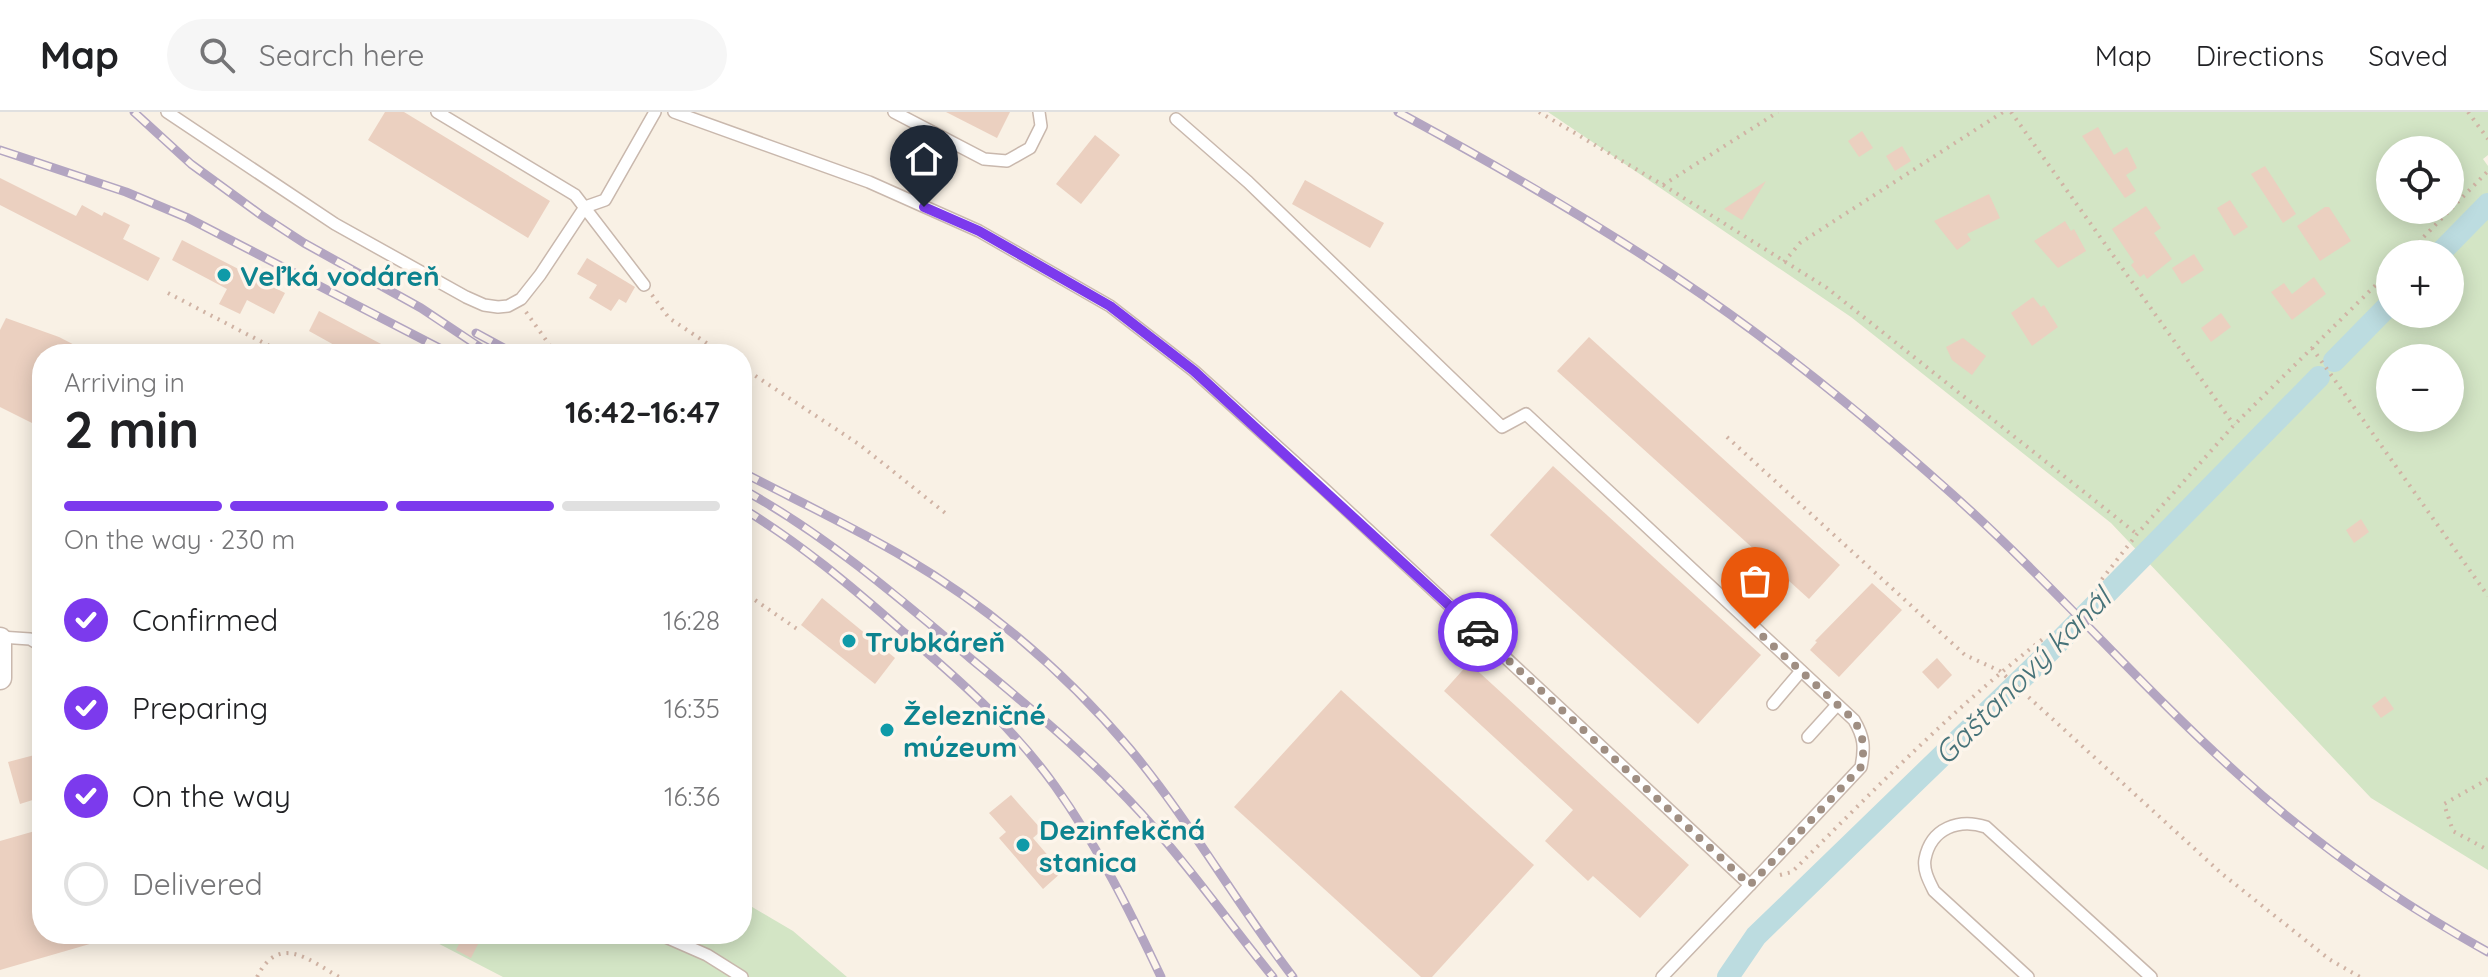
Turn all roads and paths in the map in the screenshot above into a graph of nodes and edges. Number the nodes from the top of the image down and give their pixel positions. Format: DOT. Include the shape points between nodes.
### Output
graph roads {
  1 [pos="167,112"];
  2 [pos="437,112"];
  3 [pos="655,112"];
  4 [pos="674,112"];
  5 [pos="894,112"];
  6 [pos="1039,112"];
  7 [pos="1539,112"];
  8 [pos="1778,112"];
  9 [pos="2003,112"];
  10 [pos="2011,112"];
  11 [pos="2468,112"];
  12 [pos="1176,119"];
  13 [pos="2488,139"];
  14 [pos="2488,171"];
  15 [pos="1663,185"];
  16 [pos="585,207"];
  17 [pos="2421,240"];
  18 [pos="1784,262"];
  19 [pos="644,285"];
  20 [pos="2376,285"];
  21 [pos="168,293"];
  22 [pos="515,302"];
  23 [pos="266,344"];
  24 [pos="549,344"];
  25 [pos="708,344"];
  26 [pos="2312,348"];
  27 [pos="752,374"];
  28 [pos="2234,425"];
  29 [pos="1727,437"];
  30 [pos="949,516"];
  31 [pos="2137,534"];
  32 [pos="2092,592"];
  33 [pos="2488,596"];
  34 [pos="752,598"];
  35 [pos="797,629"];
  36 [pos="2052,632"];
  37 [pos="0,638"];
  38 [pos="32,640"];
  39 [pos="1801,671"];
  40 [pos="2000,671"];
  41 [pos="0,678"];
  42 [pos="1773,704"];
  43 [pos="1837,705"];
  44 [pos="1808,737"];
  45 [pos="2488,779"];
  46 [pos="2488,850"];
  47 [pos="1752,883"];
  48 [pos="682,944"];
  49 [pos="257,977"];
  50 [pos="339,977"];
  51 [pos="742,977"];
  52 [pos="1662,977"];
  53 [pos="2028,977"];
  54 [pos="2151,977"];
  55 [pos="2360,977"];
  1 -- 22 [label="lane" via="335,224 466,297 498,307"];
  2 -- 16 [label="lane" via="575,195"];
  3 -- 16 [label="lane" via="605,200"];
  4 -- 47 [label="lane" via="882,188 979,231 1110,306 1194,371"];
  5 -- 6 [label="lane" via="984,159 1007,161 1030,148 1041,126"];
  7 -- 15 [label="path"];
  8 -- 15 [label="path"];
  9 -- 18 [label="path" via="1800,243"];
  10 -- 28 [label="path"];
  11 -- 13 [label="path"];
  12 -- 39 [label="lane" via="1502,427 1526,414"];
  14 -- 17 [label="path"];
  15 -- 18 [label="path"];
  16 -- 19 [label="lane"];
  16 -- 22 [label="lane" via="531,288"];
  18 -- 31 [label="path" via="1827,288"];
  19 -- 25 [label="path" via="669,318"];
  20 -- 26 [label="path"];
  21 -- 23 [label="path"];
  22 -- 24 [label="path"];
  26 -- 28 [label="path"];
  26 -- 33 [label="path"];
  27 -- 30 [label="path" via="860,445"];
  28 -- 31 [label="path"];
  29 -- 40 [label="path" via="1965,655"];
  31 -- 32 [label="path"];
  34 -- 35 [label="path"];
  36 -- 40 [label="path"];
  37 -- 38 [label="lane"];
  37 -- 41 [label="street"];
  39 -- 42 [label="lane"];
  39 -- 43 [label="lane"];
  40 -- 47 [label="path" via="1792,872"];
  40 -- 55 [label="path" via="2221,873 2329,959"];
  43 -- 44 [label="lane"];
  43 -- 47 [label="lane" via="1863,736 1861,767"];
  45 -- 46 [label="path" via="2444,804 2453,831"];
  47 -- 52 [label="lane"];
  48 -- 51 [label="lane"];
  49 -- 50 [label="path" via="269,959 288,952"];
  53 -- 54 [label="lane" via="1934,891 1927,877 1924,861 1930,847 1955,823 1986,827"];
}
